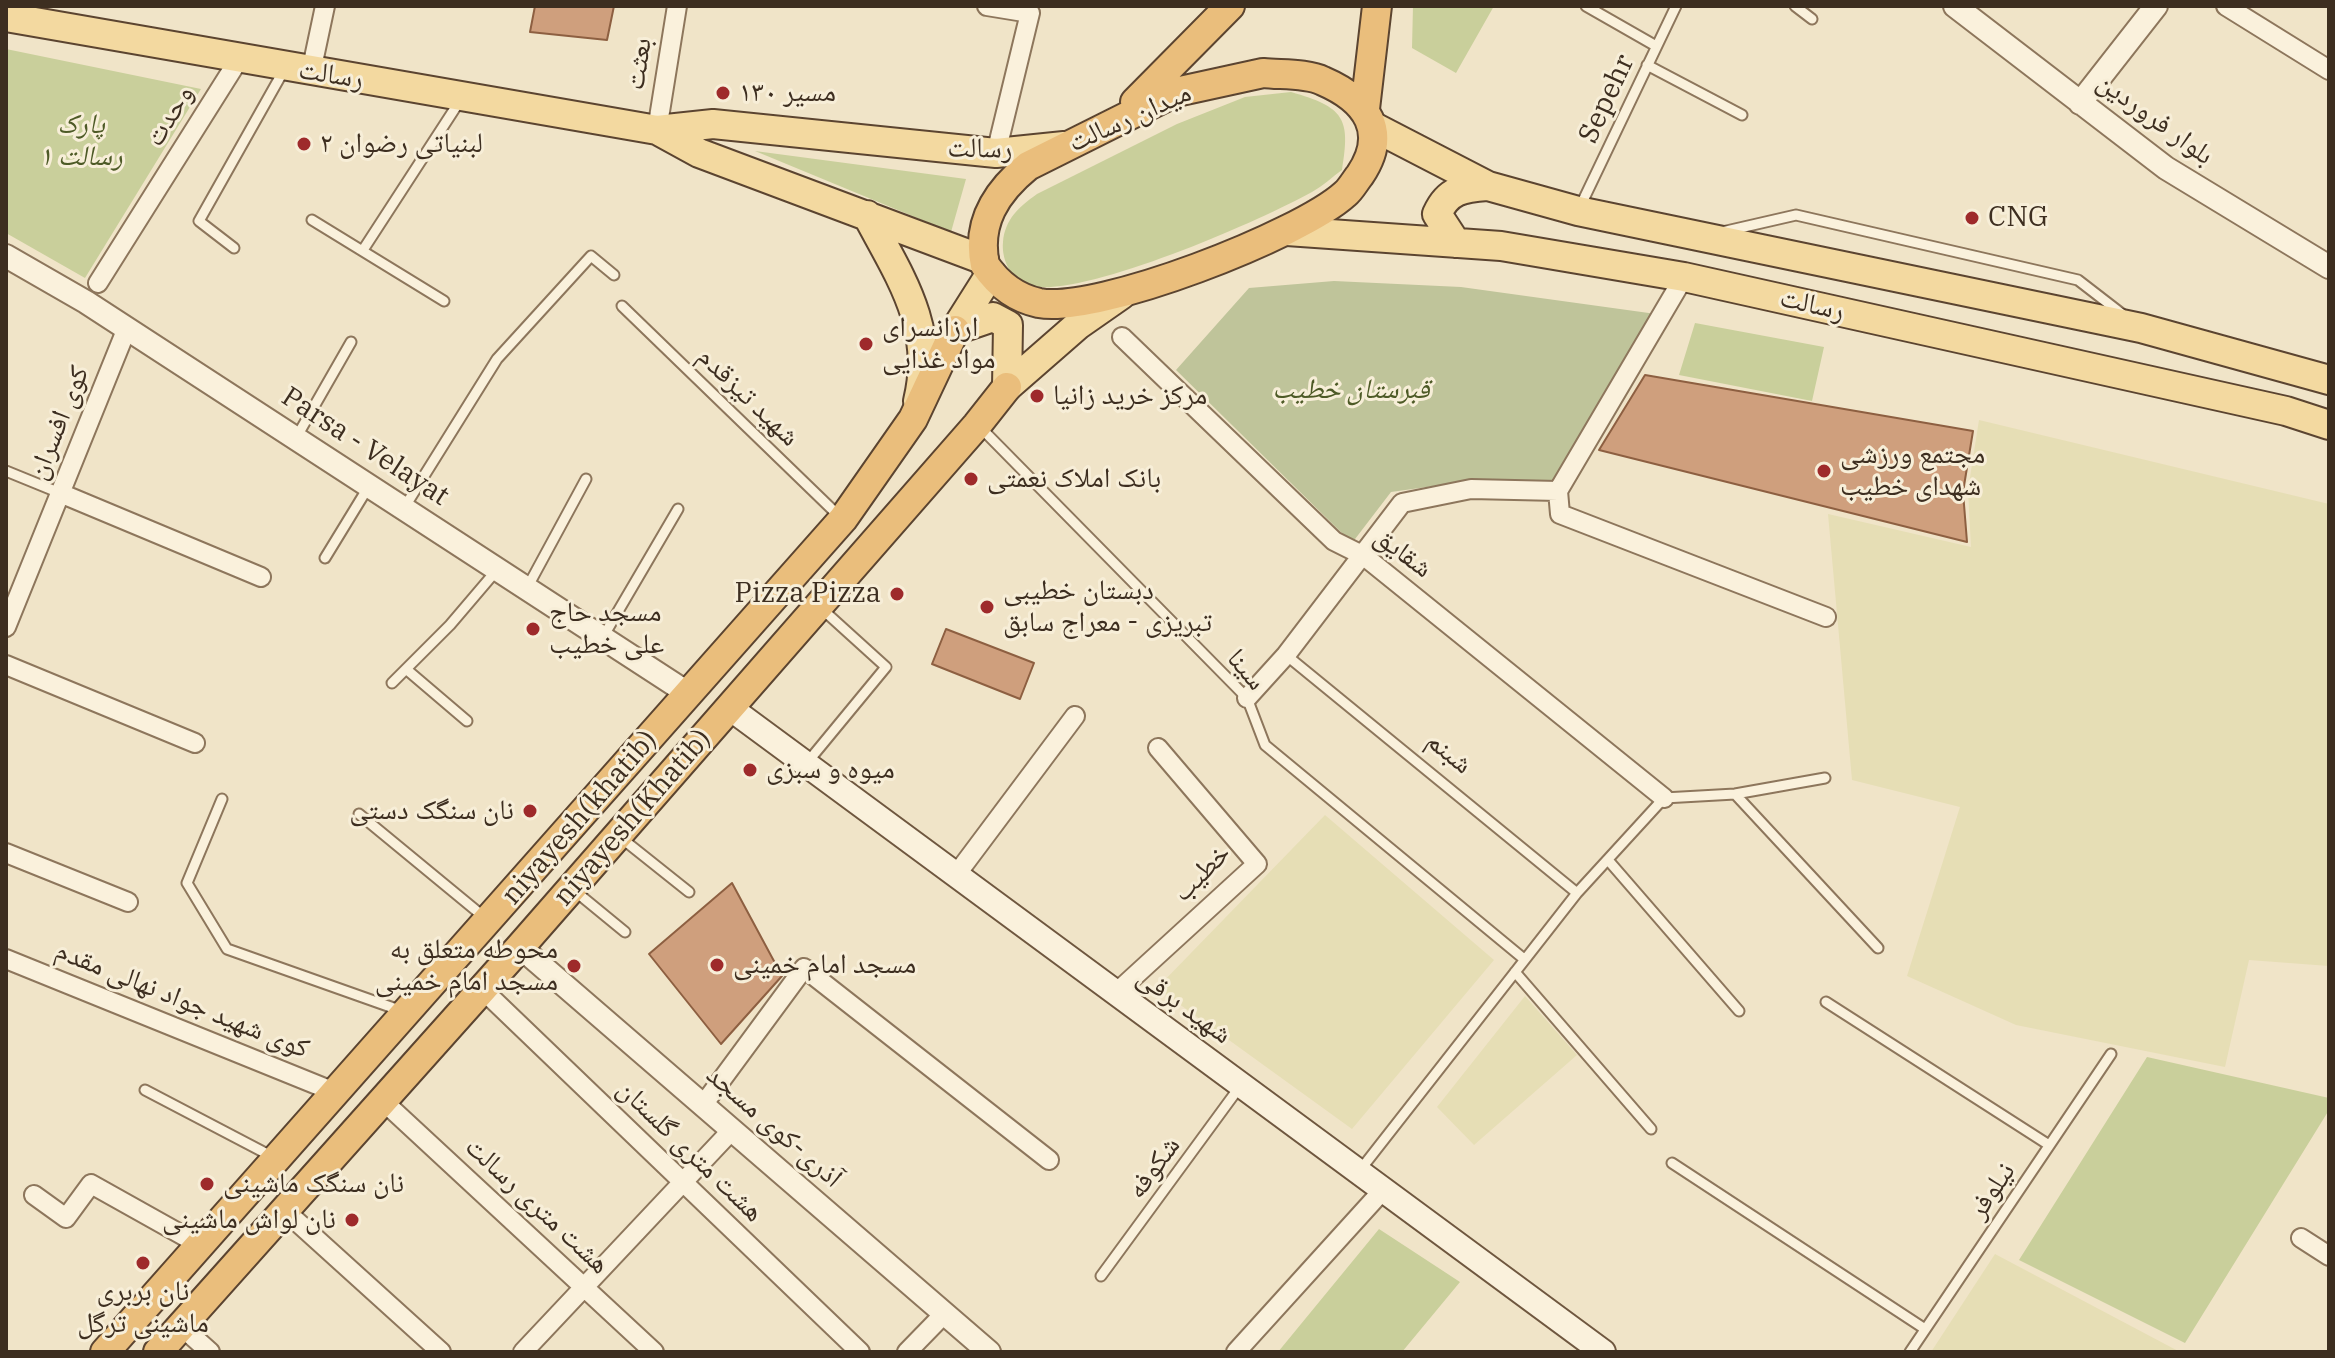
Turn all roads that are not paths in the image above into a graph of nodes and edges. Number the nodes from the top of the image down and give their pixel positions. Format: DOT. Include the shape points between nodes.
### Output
graph roads {
  1 [pos="325,6"];
  2 [pos="677,6"];
  3 [pos="987,6"];
  4 [pos="1230,6"];
  5 [pos="1377,6"];
  6 [pos="1586,6"];
  7 [pos="1676,6"];
  8 [pos="1795,6"];
  9 [pos="1955,6"];
  10 [pos="2156,6"];
  11 [pos="2226,6"];
  12 [pos="1031,10"];
  13 [pos="6,17"];
  14 [pos="1812,19"];
  15 [pos="1656,46"];
  16 [pos="239,59"];
  17 [pos="1647,65"];
  18 [pos="298,69"];
  19 [pos="2329,70"];
  20 [pos="463,96"];
  21 [pos="2080,103"];
  22 [pos="1742,115"];
  23 [pos="1369,118"];
  24 [pos="1111,124"];
  25 [pos="657,130"];
  26 [pos="1064,146"];
  27 [pos="996,153"];
  28 [pos="1488,186"];
  29 [pos="1578,211"];
  30 [pos="867,215"];
  31 [pos="312,220"];
  32 [pos="1287,231"];
  33 [pos="1698,237"];
  34 [pos="1456,243"];
  35 [pos="234,248"];
  36 [pos="363,250"];
  37 [pos="6,256"];
  38 [pos="988,267"];
  39 [pos="2329,267"];
  40 [pos="614,275"];
  41 [pos="1684,277"];
  42 [pos="98,283"];
  43 [pos="1121,295"];
  44 [pos="444,301"];
  45 [pos="622,306"];
  46 [pos="127,328"];
  47 [pos="2141,328"];
  48 [pos="955,330"];
  49 [pos="1122,337"];
  50 [pos="351,342"];
  51 [pos="2329,380"];
  52 [pos="1007,387"];
  53 [pos="913,419"];
  54 [pos="977,425"];
  55 [pos="2329,425"];
  56 [pos="296,438"];
  57 [pos="6,471"];
  58 [pos="586,479"];
  59 [pos="369,485"];
  60 [pos="1558,491"];
  61 [pos="60,493"];
  62 [pos="404,508"];
  63 [pos="678,509"];
  64 [pos="843,519"];
  65 [pos="1364,556"];
  66 [pos="325,558"];
  67 [pos="498,569"];
  68 [pos="261,577"];
  69 [pos="527,588"];
  70 [pos="819,607"];
  71 [pos="1826,617"];
  72 [pos="6,627"];
  73 [pos="603,637"];
  74 [pos="1286,655"];
  75 [pos="6,665"];
  76 [pos="406,669"];
  77 [pos="392,683"];
  78 [pos="689,694"];
  79 [pos="1247,698"];
  80 [pos="730,708"];
  81 [pos="1075,716"];
  82 [pos="467,721"];
  83 [pos="195,743"];
  84 [pos="1158,748"];
  85 [pos="806,764"];
  86 [pos="1825,778"];
  87 [pos="1735,794"];
  88 [pos="1664,798"];
  89 [pos="222,799"];
  90 [pos="359,814"];
  91 [pos="617,835"];
  92 [pos="6,853"];
  93 [pos="1608,860"];
  94 [pos="956,875"];
  95 [pos="571,887"];
  96 [pos="689,892"];
  97 [pos="1577,893"];
  98 [pos="128,902"];
  99 [pos="490,921"];
  100 [pos="625,932"];
  101 [pos="520,947"];
  102 [pos="1878,948"];
  103 [pos="6,959"];
  104 [pos="1524,959"];
  105 [pos="1515,972"];
  106 [pos="482,989"];
  107 [pos="1116,993"];
  108 [pos="1826,1002"];
  109 [pos="1739,1011"];
  110 [pos="409,1013"];
  111 [pos="2111,1054"];
  112 [pos="1241,1085"];
  113 [pos="145,1090"];
  114 [pos="337,1093"];
  115 [pos="382,1100"];
  116 [pos="703,1105"];
  117 [pos="1651,1129"];
  118 [pos="732,1130"];
  119 [pos="2049,1145"];
  120 [pos="278,1159"];
  121 [pos="1049,1160"];
  122 [pos="1672,1163"];
  123 [pos="1359,1172"];
  124 [pos="683,1182"];
  125 [pos="1383,1190"];
  126 [pos="34,1195"];
  127 [pos="283,1209"];
  128 [pos="2301,1238"];
  129 [pos="200,1245"];
  130 [pos="2329,1256"];
  131 [pos="1101,1276"];
  132 [pos="584,1287"];
  133 [pos="945,1313"];
  134 [pos="181,1326"];
  135 [pos="1925,1329"];
  136 [pos="105,1352"];
  137 [pos="158,1352"];
  138 [pos="210,1352"];
  139 [pos="441,1352"];
  140 [pos="523,1352"];
  141 [pos="654,1352"];
  142 [pos="860,1352"];
  143 [pos="907,1352"];
  144 [pos="989,1352"];
  145 [pos="1236,1352"];
  146 [pos="1603,1352"];
  147 [pos="1910,1352"];
  1 -- 18 [label="street"];
  2 -- 25 [label="street, بعثت"];
  3 -- 12 [label="street"];
  4 -- 24 [label="highway"];
  5 -- 23 [label="highway"];
  6 -- 15 [label="lane"];
  7 -- 15 [label="lane, Sepehr"];
  8 -- 14 [label="lane"];
  9 -- 21 [label="street, بلوار فروردین"];
  10 -- 21 [label="street"];
  11 -- 19 [label="street"];
  12 -- 27 [label="street"];
  13 -- 16 [label="main road, رسالت"];
  15 -- 17 [label="lane, Sepehr"];
  16 -- 18 [label="main road, رسالت"];
  16 -- 42 [label="street, وحدت"];
  17 -- 22 [label="lane"];
  17 -- 29 [label="lane, Sepehr"];
  18 -- 20 [label="main road, رسالت"];
  18 -- 35 [label="lane" via="199,221"];
  20 -- 25 [label="main road, رسالت"];
  20 -- 36 [label="lane"];
  21 -- 39 [label="street, بلوار فروردین" via="2166,168"];
  23 -- 24 [label="highway, میدان رسالت" via="1322,80 1263,73 1176,92"];
  23 -- 28 [label="main road, رسالت"];
  23 -- 32 [label="highway" via="1372,156 1346,194"];
  24 -- 26 [label="highway, میدان رسالت"];
  25 -- 27 [label="main road, رسالت" via="713,124"];
  25 -- 30 [label="main road, رسالت" via="699,153"];
  26 -- 27 [label="main road, رسالت"];
  26 -- 38 [label="highway, میدان رسالت" via="1007,183 993,203 983,238"];
  28 -- 29 [label="main road, رسالت"];
  28 -- 34 [label="main road" via="1459,188 1443,200 1437,214"];
  29 -- 33 [label="main road, رسالت"];
  30 -- 38 [label="main road, رسالت"];
  30 -- 53 [label="main road" via="911,298 924,342"];
  31 -- 36 [label="lane"];
  32 -- 34 [label="main road, رسالت"];
  32 -- 43 [label="highway"];
  33 -- 47 [label="main road, رسالت"];
  33 -- 47 [label="lane" via="1796,215 2078,280"];
  34 -- 41 [label="main road, رسالت"];
  36 -- 44 [label="lane"];
  37 -- 46 [label="street, Parsa - Velayat"];
  38 -- 43 [label="highway" via="1015,295 1037,303 1062,305"];
  38 -- 48 [label="main road"];
  40 -- 62 [label="lane" via="591,256 497,359"];
  41 -- 55 [label="main road, رسالت" via="2286,411"];
  41 -- 60 [label="street"];
  43 -- 52 [label="main road"];
  45 -- 64 [label="lane, شهید تیزقدم"];
  46 -- 56 [label="street, Parsa - Velayat"];
  46 -- 61 [label="street, کوی افسران"];
  47 -- 51 [label="main road, رسالت"];
  48 -- 52 [label="main road" via="993,317 1008,325"];
  48 -- 53 [label="highway, niyayesh(khatib)"];
  49 -- 65 [label="street, شقایق" via="1334,541"];
  50 -- 56 [label="lane"];
  52 -- 54 [label="highway, niyayesh(Khatib)"];
  53 -- 64 [label="highway, niyayesh(khatib)"];
  54 -- 70 [label="highway, niyayesh(Khatib)"];
  54 -- 79 [label="lane, سینا"];
  56 -- 59 [label="street, Parsa - Velayat"];
  57 -- 61 [label="lane"];
  58 -- 69 [label="lane"];
  59 -- 62 [label="street, Parsa - Velayat"];
  59 -- 66 [label="lane"];
  60 -- 65 [label="street" via="1471,489 1402,503"];
  60 -- 71 [label="street" via="1560,514"];
  61 -- 68 [label="street"];
  61 -- 72 [label="street, کوی افسران"];
  62 -- 67 [label="street, Parsa - Velayat"];
  63 -- 73 [label="lane"];
  64 -- 78 [label="highway, niyayesh(khatib)"];
  65 -- 74 [label="street"];
  65 -- 88 [label="street, شقایق"];
  67 -- 69 [label="street, Parsa - Velayat"];
  67 -- 76 [label="lane"];
  69 -- 73 [label="street, Parsa - Velayat"];
  70 -- 80 [label="highway, niyayesh(Khatib)"];
  70 -- 85 [label="lane" via="886,667"];
  73 -- 78 [label="street, Parsa - Velayat"];
  74 -- 79 [label="street"];
  74 -- 97 [label="lane, شبنم"];
  75 -- 83 [label="street"];
  76 -- 77 [label="lane"];
  76 -- 82 [label="lane"];
  78 -- 99 [label="highway, niyayesh(khatib)"];
  79 -- 104 [label="lane, سینا" via="1265,745"];
  80 -- 85 [label="main road, شهید برقی"];
  80 -- 91 [label="highway, niyayesh(Khatib)"];
  81 -- 94 [label="street"];
  84 -- 107 [label="street, خطیب" via="1257,864"];
  85 -- 94 [label="main road, شهید برقی"];
  86 -- 87 [label="lane"];
  87 -- 88 [label="lane"];
  87 -- 102 [label="lane"];
  88 -- 93 [label="lane"];
  89 -- 110 [label="lane" via="187,883 227,949"];
  90 -- 99 [label="lane"];
  91 -- 95 [label="highway, niyayesh(Khatib)"];
  91 -- 96 [label="lane"];
  92 -- 98 [label="street"];
  93 -- 97 [label="lane"];
  93 -- 109 [label="lane"];
  94 -- 107 [label="main road, شهید برقی"];
  95 -- 100 [label="lane"];
  95 -- 101 [label="highway, niyayesh(Khatib)"];
  97 -- 104 [label="lane"];
  99 -- 110 [label="highway, niyayesh(khatib)"];
  101 -- 106 [label="highway, niyayesh(Khatib)"];
  101 -- 116 [label="street, آذری-کوی مسجد"];
  103 -- 114 [label="street, کوی شهید جواد نهالی مقدم"];
  104 -- 105 [label="lane"];
  105 -- 117 [label="lane"];
  105 -- 123 [label="lane"];
  106 -- 115 [label="highway, niyayesh(Khatib)"];
  106 -- 124 [label="street, هشت متری گلستان"];
  107 -- 112 [label="main road, شهید برقی"];
  108 -- 119 [label="lane"];
  110 -- 114 [label="highway, niyayesh(khatib)"];
  111 -- 119 [label="lane, نیلوفر"];
  112 -- 123 [label="main road, شهید برقی"];
  112 -- 131 [label="lane, شکوفه"];
  113 -- 120 [label="lane"];
  114 -- 120 [label="highway, niyayesh(khatib)"];
  115 -- 127 [label="highway, niyayesh(Khatib)"];
  115 -- 132 [label="street, هشت متری رسالت"];
  116 -- 118 [label="street, آذری-کوی مسجد"];
  116 -- 121 [label="street" via="804,968"];
  118 -- 124 [label="street"];
  118 -- 133 [label="street, آذری-کوی مسجد"];
  119 -- 135 [label="lane, نیلوفر"];
  120 -- 129 [label="highway, niyayesh(khatib)"];
  122 -- 135 [label="lane"];
  123 -- 125 [label="main road, شهید برقی"];
  124 -- 132 [label="street"];
  124 -- 142 [label="street, هشت متری گلستان"];
  125 -- 145 [label="street"];
  125 -- 146 [label="main road, شهید برقی"];
  126 -- 129 [label="street" via="66,1218 91,1184"];
  127 -- 134 [label="highway, niyayesh(Khatib)"];
  127 -- 139 [label="street"];
  128 -- 130 [label="street"];
  129 -- 136 [label="highway, niyayesh(khatib)"];
  132 -- 140 [label="street"];
  132 -- 141 [label="street, هشت متری رسالت"];
  133 -- 143 [label="street"];
  133 -- 144 [label="street, آذری-کوی مسجد"];
  134 -- 137 [label="highway, niyayesh(Khatib)"];
  134 -- 138 [label="street"];
  135 -- 147 [label="lane, نیلوفر"];
}
